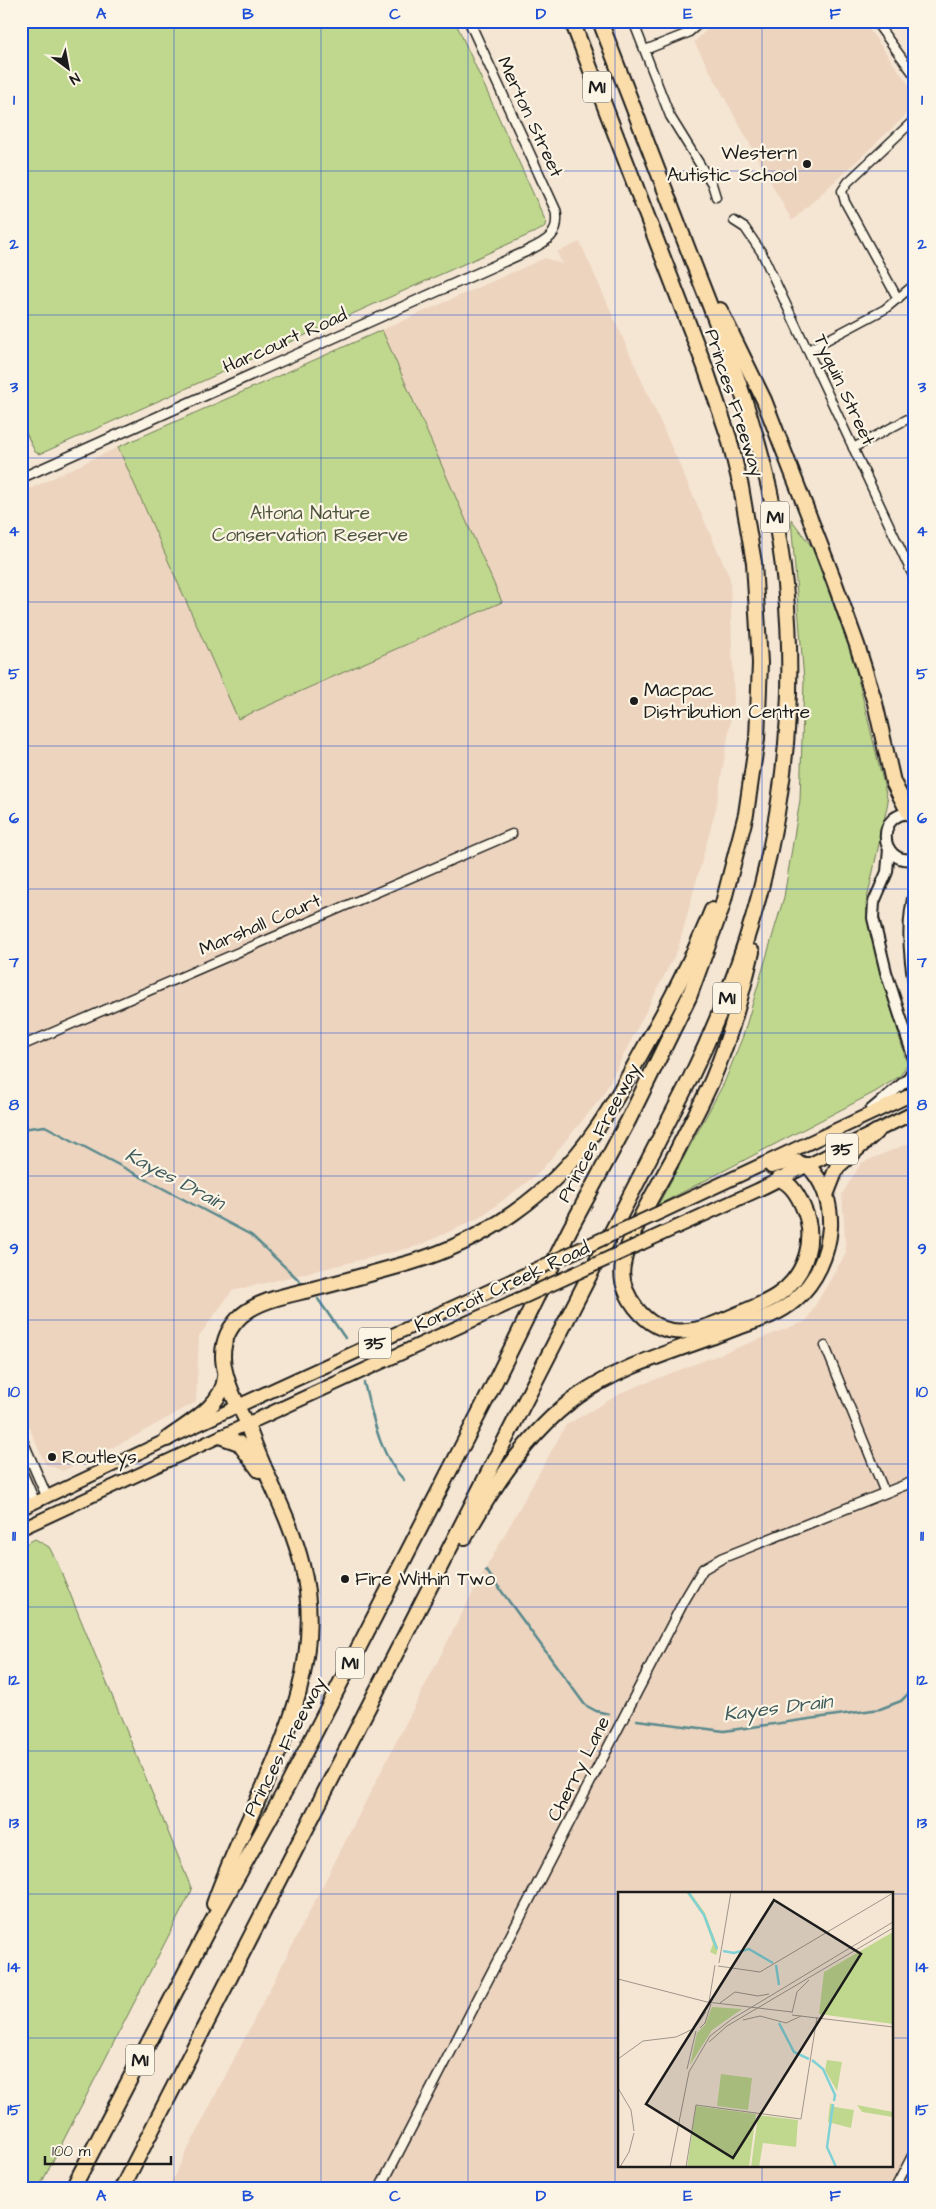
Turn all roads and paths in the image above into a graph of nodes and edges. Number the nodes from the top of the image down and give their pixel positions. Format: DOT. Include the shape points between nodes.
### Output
graph roads {
  1 [pos="469,21"];
  2 [pos="572,21"];
  3 [pos="600,21"];
  4 [pos="633,21"];
  5 [pos="702,21"];
  6 [pos="875,21"];
  7 [pos="644,50"];
  8 [pos="915,76"];
  9 [pos="915,119"];
  10 [pos="716,197"];
  11 [pos="734,221"];
  12 [pos="556,227"];
  13 [pos="691,257"];
  14 [pos="915,284"];
  15 [pos="898,299"];
  16 [pos="808,350"];
  17 [pos="915,416"];
  18 [pos="853,448"];
  19 [pos="21,478"];
  20 [pos="915,580"];
  21 [pos="782,789"];
  22 [pos="913,813"];
  23 [pos="512,834"];
  24 [pos="741,834"];
  25 [pos="888,849"];
  26 [pos="915,859"];
  27 [pos="915,891"];
  28 [pos="915,988"];
  29 [pos="21,1046"];
  30 [pos="915,1062"];
  31 [pos="915,1067"];
  32 [pos="915,1093"];
  33 [pos="862,1117"];
  34 [pos="912,1117"];
  35 [pos="876,1132"];
  36 [pos="808,1165"];
  37 [pos="754,1170"];
  38 [pos="779,1179"];
  39 [pos="826,1195"];
  40 [pos="825,1346"];
  41 [pos="225,1377"];
  42 [pos="238,1406"];
  43 [pos="248,1424"];
  44 [pos="222,1437"];
  45 [pos="167,1439"];
  46 [pos="22,1442"];
  47 [pos="21,1470"];
  48 [pos="915,1481"];
  49 [pos="276,1492"];
  50 [pos="884,1493"];
  51 [pos="47,1497"];
  52 [pos="36,1502"];
  53 [pos="21,1509"];
  54 [pos="49,1516"];
  55 [pos="21,1529"];
  56 [pos="310,1823"];
  57 [pos="206,1931"];
  58 [pos="915,2150"];
  59 [pos="73,2188"];
  60 [pos="122,2188"];
  61 [pos="380,2188"];
  62 [pos="895,2188"];
  1 -- 12 [label="street, Merton Street" via="556,211"];
  2 -- 24 [label="highway, Princes Freeway / M1" via="711,382 743,496 756,587 760,689 754,764"];
  3 -- 13 [label="highway, Princes Freeway / M1"];
  4 -- 7 [label="street"];
  5 -- 7 [label="street" via="688,33"];
  6 -- 8 [label="street"];
  7 -- 10 [label="street" via="670,116 712,184"];
  9 -- 15 [label="street" via="842,191"];
  11 -- 16 [label="street, Tyquin Street" via="745,228 762,253"];
  12 -- 19 [label="street, Harcourt Road" via="546,242 525,252"];
  13 -- 21 [label="highway, Princes Freeway / M1" via="750,414 778,536 787,611 789,670"];
  13 -- 22 [label="highway" via="738,344 777,432 858,645 893,782"];
  14 -- 15 [label="street"];
  15 -- 16 [label="street"];
  16 -- 18 [label="street, Tyquin Street"];
  17 -- 18 [label="street"];
  18 -- 20 [label="street, Tyquin Street"];
  21 -- 38 [label="highway" via="759,920 728,1038 709,1086 623,1263 623,1282 640,1313 662,1328 691,1332 763,1303 786,1289 806,1259 810,1231 798,1197 788,1184"];
  21 -- 56 [label="highway, Princes Freeway / M1" via="765,876 749,934 704,1051"];
  22 -- 25 [label="main road" via="898,816 887,827"];
  23 -- 29 [label="street, Marshall Court"];
  24 -- 41 [label="highway" via="704,931 675,993 603,1119 557,1177 496,1225 446,1250 400,1266 272,1300 249,1310 228,1336 223,1357"];
  24 -- 57 [label="highway, Princes Freeway / M1" via="717,922 689,998 287,1787"];
  25 -- 26 [label="main road" via="901,859"];
  25 -- 30 [label="main road" via="887,872 874,902 873,918 886,972"];
  27 -- 28 [label="main road" via="911,902 909,936"];
  31 -- 33 [label="main road" via="900,1087"];
  32 -- 33 [label="highway, Kororoit Creek Road / 35"];
  33 -- 37 [label="highway, Kororoit Creek Road / 35"];
  34 -- 35 [label="highway, Kororoit Creek Road / 35"];
  35 -- 36 [label="highway, Kororoit Creek Road / 35"];
  35 -- 39 [label="highway" via="837,1167"];
  36 -- 37 [label="highway" via="792,1161"];
  36 -- 38 [label="highway, Kororoit Creek Road / 35"];
  36 -- 39 [label="highway"];
  37 -- 42 [label="highway, Kororoit Creek Road / 35, bridge"];
  38 -- 43 [label="highway, Kororoit Creek Road / 35, bridge"];
  39 -- 56 [label="highway" via="830,1224 825,1254 813,1280 794,1300 769,1316 607,1378 561,1408 528,1442 471,1527"];
  40 -- 50 [label="street"];
  41 -- 42 [label="highway"];
  41 -- 45 [label="highway" via="223,1390 209,1407"];
  42 -- 43 [label="highway"];
  42 -- 45 [label="main road, Kororoit Creek Road / 35"];
  43 -- 44 [label="main road, Kororoit Creek Road / 35"];
  43 -- 49 [label="highway"];
  44 -- 49 [label="highway" via="239,1443"];
  44 -- 54 [label="main road, Kororoit Creek Road / 35"];
  45 -- 51 [label="main road, Kororoit Creek Road / 35"];
  46 -- 51 [label="street"];
  47 -- 52 [label="street"];
  48 -- 50 [label="street, Cherry Lane"];
  49 -- 57 [label="highway" via="303,1566 308,1608 307,1653 283,1737 224,1876"];
  50 -- 61 [label="street, Cherry Lane" via="722,1558 703,1569"];
  51 -- 52 [label="main road, Kororoit Creek Road / 35"];
  51 -- 54 [label="main road"];
  52 -- 53 [label="main road, Kororoit Creek Road / 35"];
  52 -- 54 [label="main road"];
  54 -- 55 [label="main road, Kororoit Creek Road / 35"];
  56 -- 60 [label="highway, Princes Freeway / M1"];
  57 -- 59 [label="highway, Princes Freeway / M1"];
  58 -- 62 [label="street"];
}
